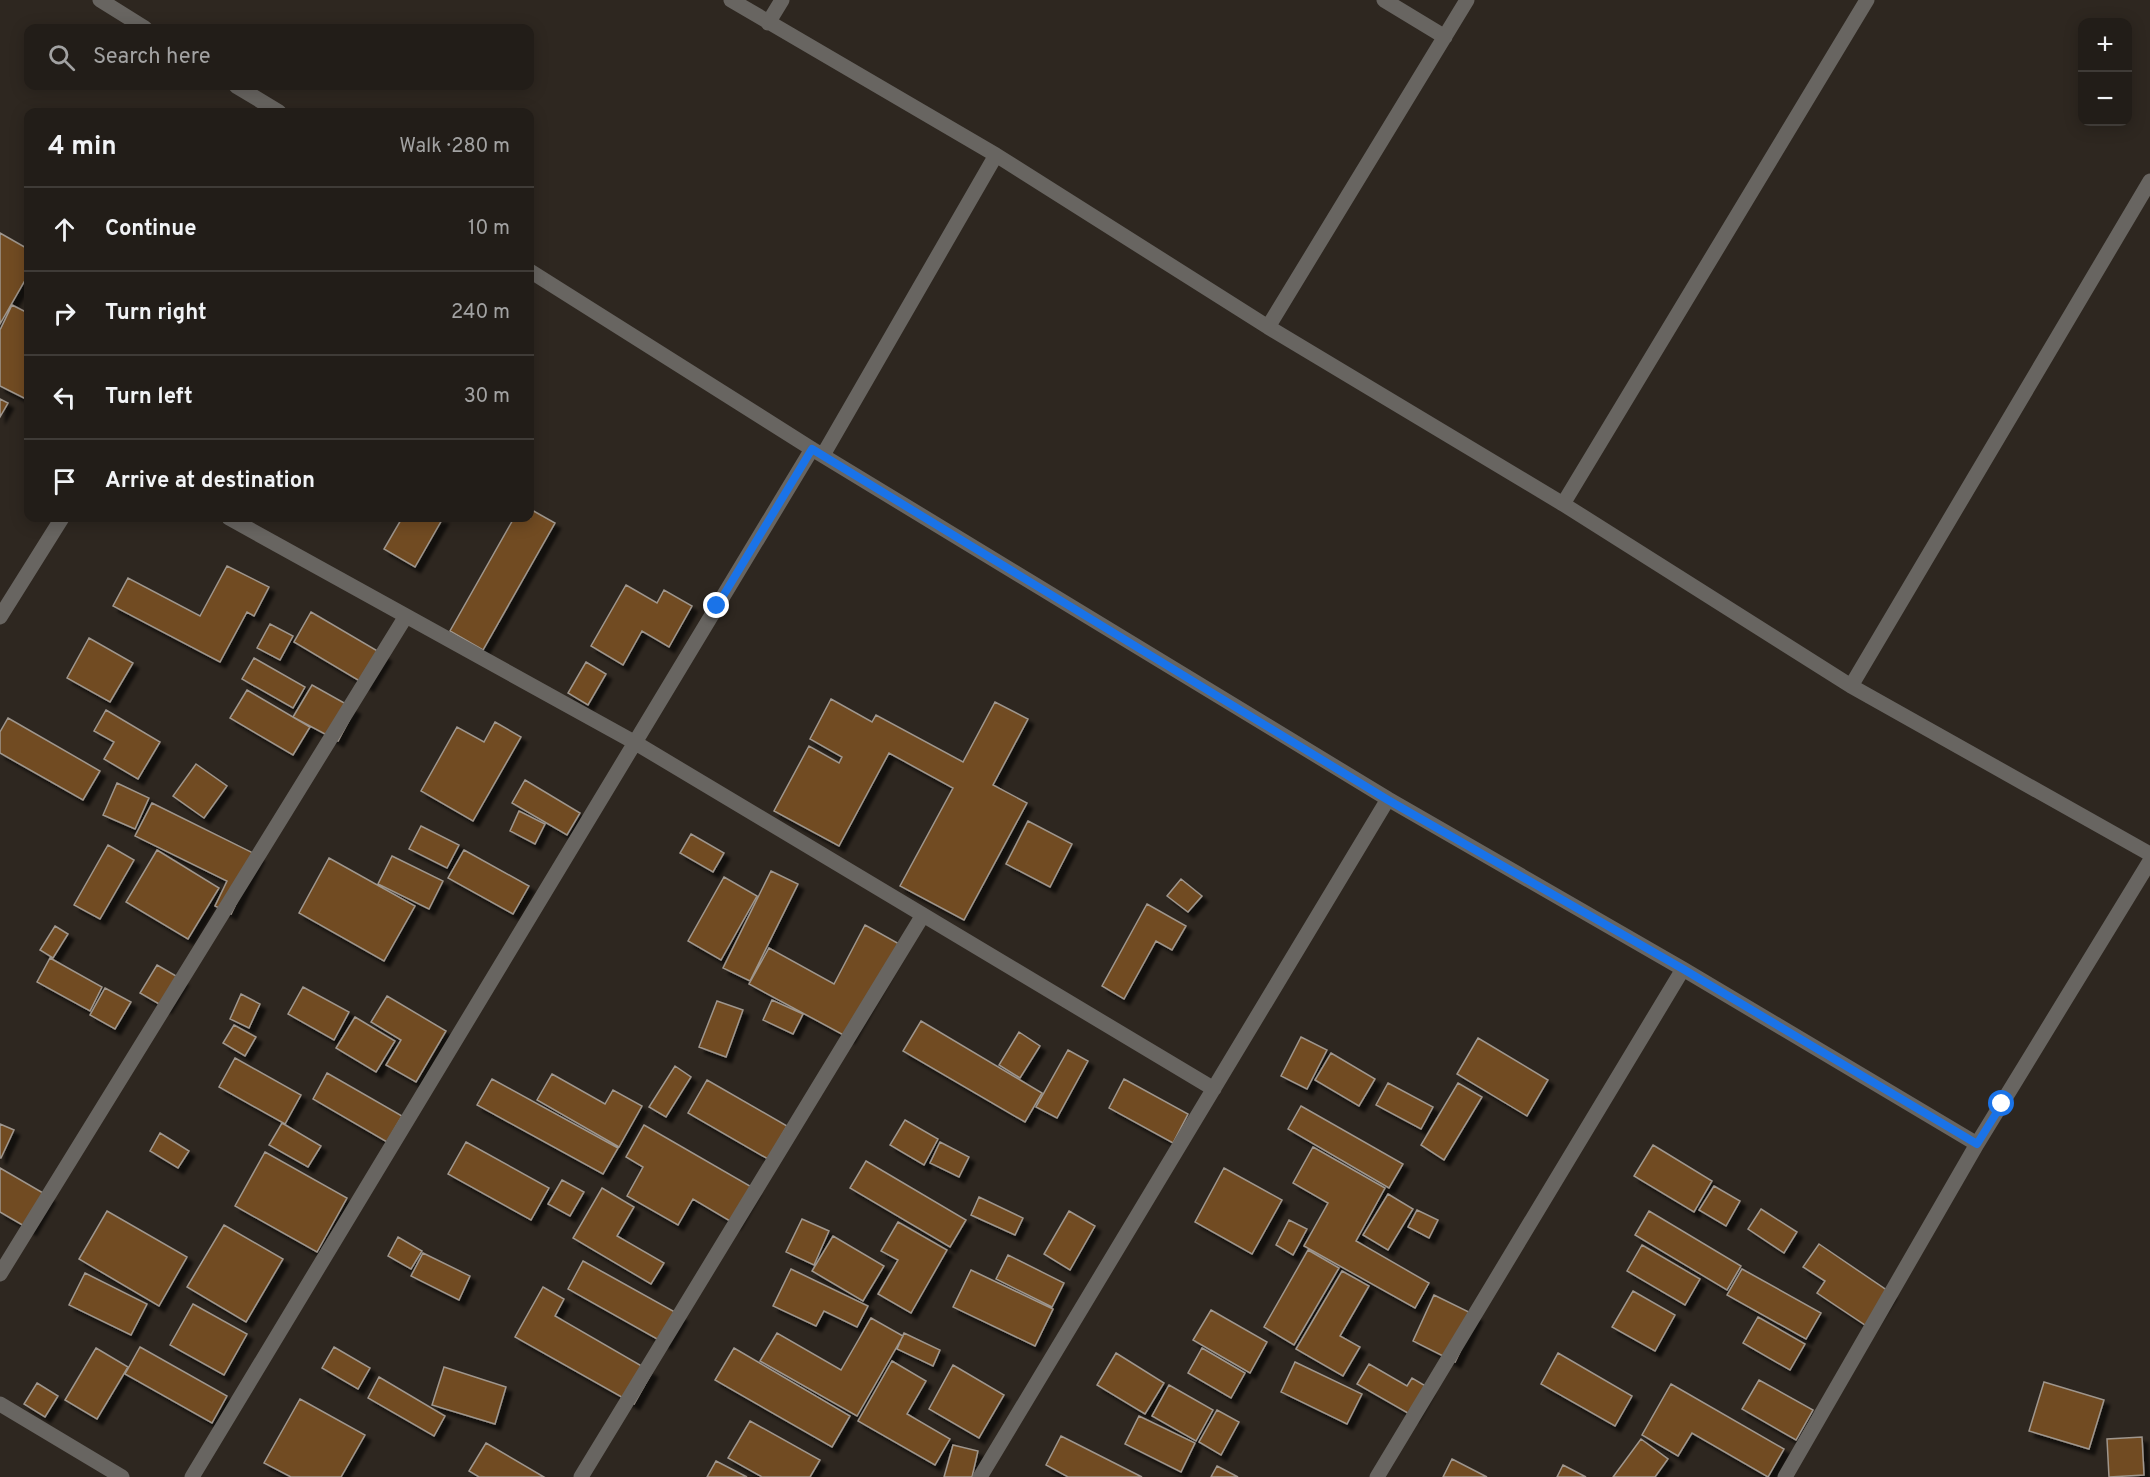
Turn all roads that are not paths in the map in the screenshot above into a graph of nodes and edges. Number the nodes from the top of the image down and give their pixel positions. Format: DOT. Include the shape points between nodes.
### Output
graph roads {
  1 [pos="100,0"];
  2 [pos="731,0"];
  3 [pos="782,0"];
  4 [pos="1384,0"];
  5 [pos="1467,0"];
  6 [pos="1867,0"];
  7 [pos="768,23"];
  8 [pos="139,24"];
  9 [pos="1445,37"];
  10 [pos="243,90"];
  11 [pos="272,108"];
  12 [pos="996,156"];
  13 [pos="2150,181"];
  14 [pos="534,274"];
  15 [pos="1268,327"];
  16 [pos="817,452"];
  17 [pos="1563,504"];
  18 [pos="59,522"];
  19 [pos="236,522"];
  20 [pos="406,615"];
  21 [pos="0,617"];
  22 [pos="1851,686"];
  23 [pos="634,742"];
  24 [pos="1388,800"];
  25 [pos="2150,854"];
  26 [pos="2150,861"];
  27 [pos="923,915"];
  28 [pos="1683,969"];
  29 [pos="1214,1089"];
  30 [pos="1977,1144"];
  31 [pos="0,1274"];
  32 [pos="0,1404"];
  33 [pos="122,1477"];
  34 [pos="192,1477"];
  35 [pos="581,1477"];
  36 [pos="980,1477"];
  37 [pos="1377,1477"];
  38 [pos="1785,1477"];
  1 -- 8 [label="street"];
  2 -- 7 [label="street"];
  3 -- 7 [label="street"];
  4 -- 9 [label="street"];
  5 -- 9 [label="street"];
  6 -- 17 [label="street"];
  7 -- 12 [label="street"];
  9 -- 15 [label="street"];
  10 -- 11 [label="street"];
  12 -- 15 [label="street"];
  12 -- 16 [label="street"];
  13 -- 22 [label="street"];
  14 -- 16 [label="street"];
  15 -- 17 [label="street"];
  16 -- 23 [label="street"];
  16 -- 24 [label="street"];
  17 -- 22 [label="street"];
  18 -- 21 [label="street"];
  19 -- 20 [label="street"];
  20 -- 23 [label="street"];
  20 -- 31 [label="street"];
  22 -- 25 [label="street"];
  23 -- 27 [label="street"];
  23 -- 34 [label="street"];
  24 -- 28 [label="street"];
  24 -- 29 [label="street"];
  26 -- 30 [label="street"];
  27 -- 29 [label="street"];
  27 -- 35 [label="street"];
  28 -- 30 [label="street"];
  28 -- 37 [label="street"];
  29 -- 36 [label="street"];
  30 -- 38 [label="street"];
  32 -- 33 [label="street"];
}
